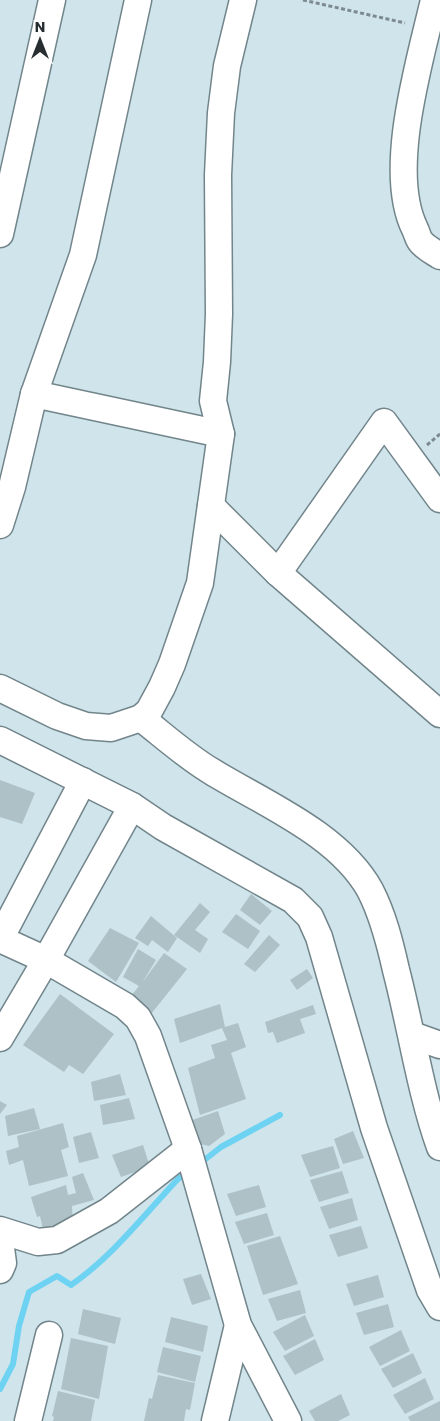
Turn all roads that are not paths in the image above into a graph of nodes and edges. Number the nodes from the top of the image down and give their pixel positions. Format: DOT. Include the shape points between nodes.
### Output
graph roads {
  1 [pos="52,0"];
  2 [pos="138,0"];
  3 [pos="243,0"];
  4 [pos="434,0"];
  5 [pos="0,234"];
  6 [pos="440,256"];
  7 [pos="34,394"];
  8 [pos="222,434"];
  9 [pos="440,499"];
  10 [pos="211,506"];
  11 [pos="0,525"];
  12 [pos="278,573"];
  13 [pos="0,688"];
  14 [pos="440,714"];
  15 [pos="141,718"];
  16 [pos="0,740"];
  17 [pos="83,781"];
  18 [pos="132,806"];
  19 [pos="0,939"];
  20 [pos="46,960"];
  21 [pos="412,1035"];
  22 [pos="0,1038"];
  23 [pos="440,1045"];
  24 [pos="440,1147"];
  25 [pos="188,1149"];
  26 [pos="0,1230"];
  27 [pos="0,1241"];
  28 [pos="0,1270"];
  29 [pos="440,1307"];
  30 [pos="238,1325"];
  31 [pos="49,1335"];
  32 [pos="28,1421"];
  33 [pos="215,1421"];
  34 [pos="288,1421"];
  1 -- 5 [label="street"];
  2 -- 7 [label="street" via="83,255"];
  3 -- 8 [label="street" via="227,66 220,122 219,324 213,401"];
  4 -- 6 [label="street" via="410,102 403,165 410,219 421,242"];
  7 -- 8 [label="street"];
  7 -- 11 [label="street"];
  8 -- 10 [label="street"];
  9 -- 12 [label="street" via="384,422"];
  10 -- 12 [label="street"];
  10 -- 15 [label="street" via="200,583 162,687 149,711"];
  12 -- 14 [label="street"];
  13 -- 15 [label="street" via="57,716 86,726 110,728"];
  15 -- 21 [label="street" via="209,770 291,816 327,842 353,867 370,890 384,922"];
  16 -- 17 [label="street"];
  17 -- 18 [label="street"];
  17 -- 19 [label="street"];
  18 -- 20 [label="street"];
  18 -- 29 [label="street" via="293,900 310,918 378,1138 430,1290"];
  19 -- 20 [label="street"];
  20 -- 22 [label="street"];
  20 -- 25 [label="street" via="125,1006 138,1018 148,1036"];
  21 -- 23 [label="street"];
  21 -- 24 [label="street"];
  25 -- 26 [label="street" via="109,1211 57,1240 38,1242"];
  25 -- 30 [label="street"];
  27 -- 28 [label="street" via="3,1263"];
  30 -- 33 [label="street"];
  30 -- 34 [label="street"];
  31 -- 32 [label="street"];
}
